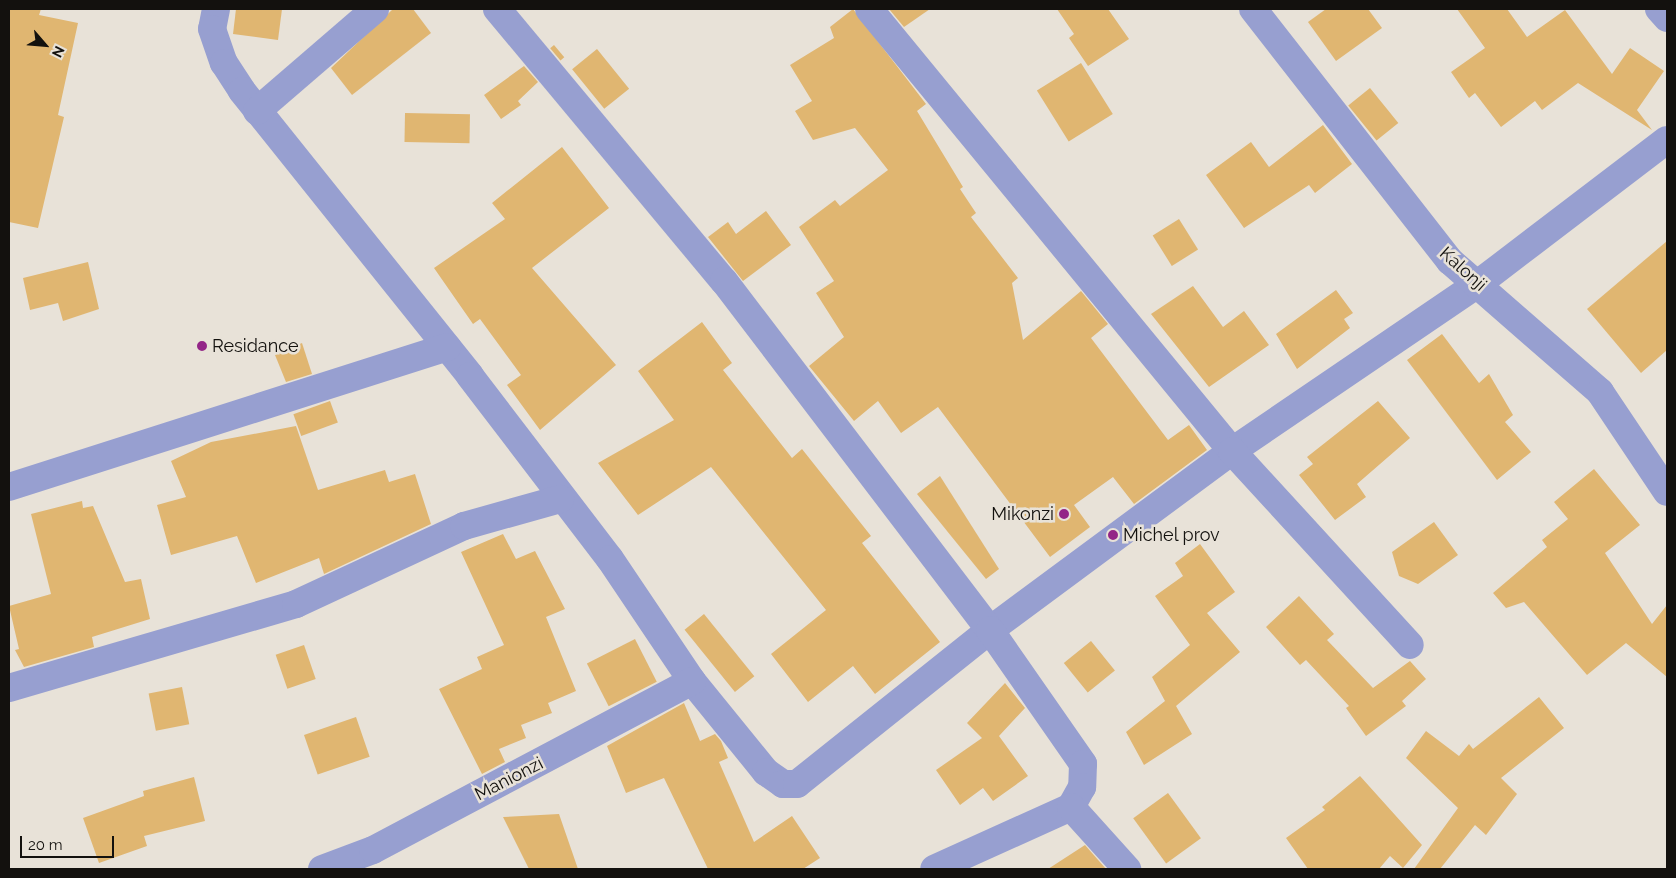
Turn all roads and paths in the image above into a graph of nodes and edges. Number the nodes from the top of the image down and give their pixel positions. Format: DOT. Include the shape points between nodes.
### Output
graph roads {
  1 [pos="216,9"];
  2 [pos="375,9"];
  3 [pos="497,9"];
  4 [pos="869,9"];
  5 [pos="1253,9"];
  6 [pos="1660,9"];
  7 [pos="1667,18"];
  8 [pos="257,110"];
  9 [pos="1667,140"];
  10 [pos="1479,283"];
  11 [pos="447,347"];
  12 [pos="1232,451"];
  13 [pos="9,487"];
  14 [pos="1667,492"];
  15 [pos="560,500"];
  16 [pos="990,630"];
  17 [pos="1410,645"];
  18 [pos="692,680"];
  19 [pos="9,688"];
  20 [pos="1071,807"];
  21 [pos="322,869"];
  22 [pos="934,869"];
  23 [pos="1127,869"];
  1 -- 8 [label="street" via="212,29 224,63"];
  2 -- 8 [label="street"];
  3 -- 16 [label="street" via="724,281"];
  4 -- 12 [label="street"];
  5 -- 10 [label="street, Kalonji" via="1450,261"];
  6 -- 7 [label="street"];
  8 -- 11 [label="street"];
  9 -- 10 [label="street"];
  10 -- 12 [label="street"];
  10 -- 14 [label="street, Kalonji" via="1600,392"];
  11 -- 13 [label="street"];
  11 -- 15 [label="street"];
  12 -- 16 [label="street"];
  12 -- 17 [label="street"];
  15 -- 18 [label="street" via="610,559"];
  15 -- 19 [label="street" via="464,526 296,604"];
  16 -- 18 [label="street" via="798,784 783,784 766,772"];
  16 -- 20 [label="street" via="1083,764 1082,787"];
  18 -- 21 [label="street, Manionzi" via="382,845"];
  20 -- 22 [label="street"];
  20 -- 23 [label="street"];
}
